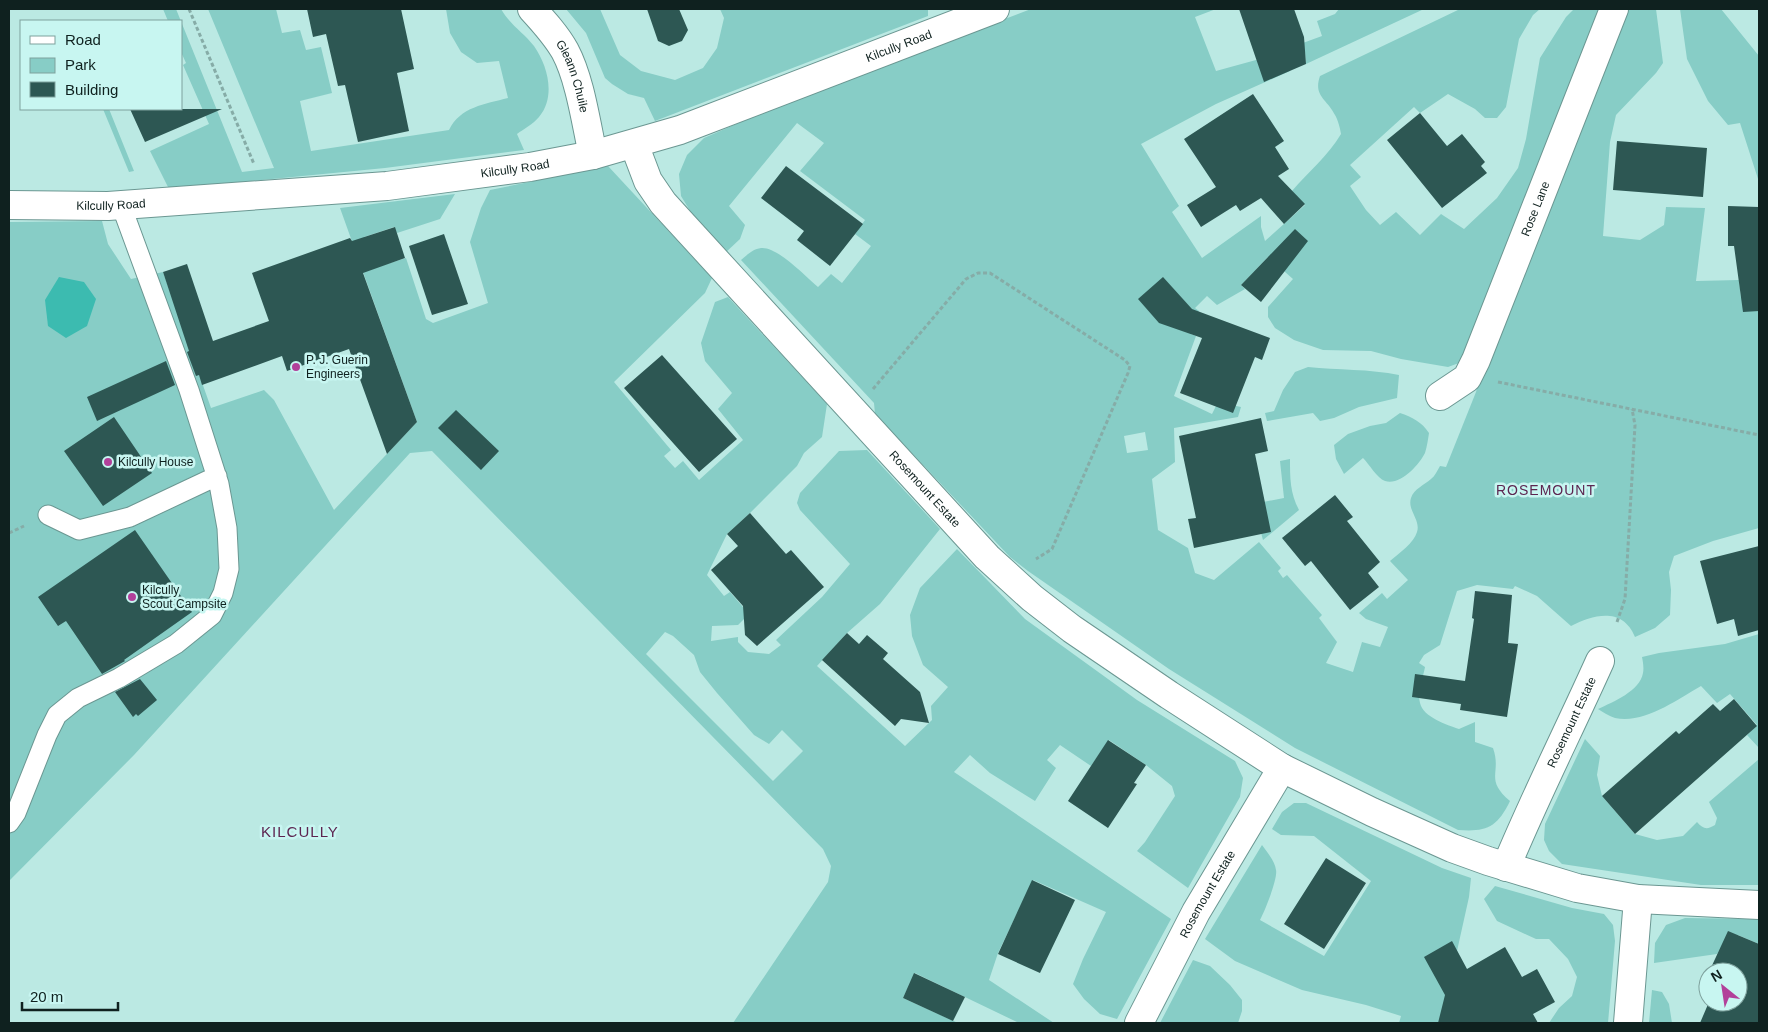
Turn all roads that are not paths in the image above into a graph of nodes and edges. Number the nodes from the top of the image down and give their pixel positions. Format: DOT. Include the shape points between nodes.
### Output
graph roads {
  1 [pos="532,9"];
  2 [pos="995,9"];
  3 [pos="1614,9"];
  4 [pos="634,144"];
  5 [pos="593,155"];
  6 [pos="121,204"];
  7 [pos="9,205"];
  8 [pos="1440,396"];
  9 [pos="216,476"];
  10 [pos="48,515"];
  11 [pos="1600,661"];
  12 [pos="1282,768"];
  13 [pos="9,824"];
  14 [pos="1506,867"];
  15 [pos="1638,898"];
  16 [pos="1759,906"];
  17 [pos="1139,1023"];
  18 [pos="1628,1023"];
  1 -- 5 [label="street, Gleann Chuile" via="550,28 573,71"];
  2 -- 4 [label="street, Kilcully Road" via="680,130"];
  3 -- 8 [label="street, Rose Lane" via="1476,360 1467,378"];
  4 -- 5 [label="street, Kilcully Road"];
  4 -- 12 [label="street, Rosemount Estate" via="648,181 663,203 987,557 1072,629"];
  5 -- 6 [label="street, Kilcully Road" via="471,176 387,186"];
  6 -- 7 [label="street, Kilcully Road"];
  6 -- 9 [label="lane" via="189,390"];
  9 -- 10 [label="lane" via="130,517 79,530"];
  9 -- 13 [label="lane" via="227,528 229,569 223,593 212,615 176,644 120,678 78,698 57,715"];
  11 -- 14 [label="street, Rosemount Estate"];
  12 -- 14 [label="street, Rosemount Estate" via="1452,848"];
  12 -- 17 [label="street, Rosemount Estate" via="1196,912"];
  14 -- 15 [label="street, Rosemount Estate" via="1577,888"];
  15 -- 16 [label="street, Rosemount Estate"];
  15 -- 18 [label="street"];
}
